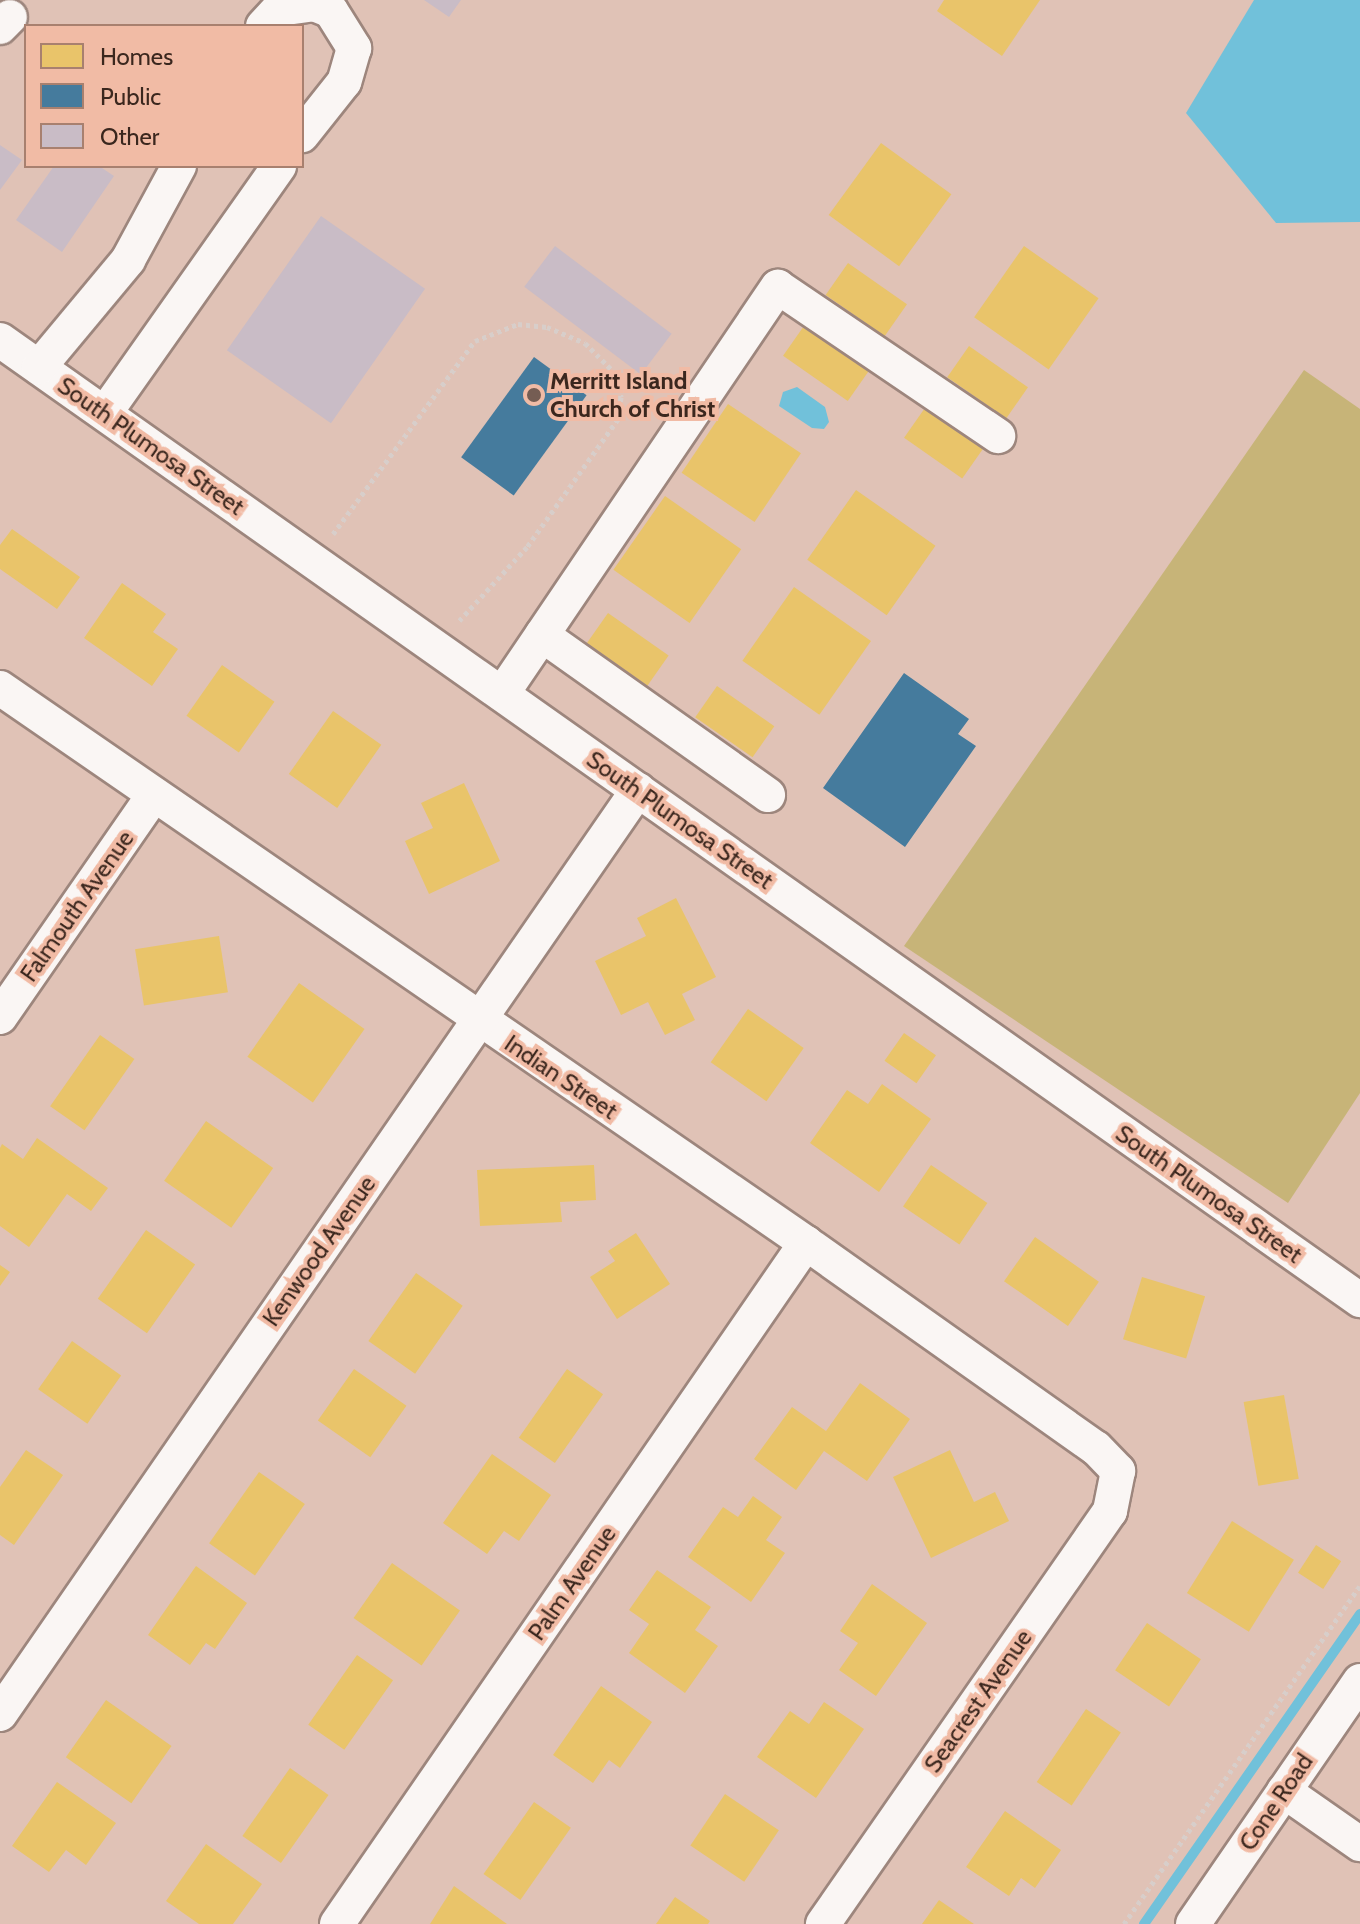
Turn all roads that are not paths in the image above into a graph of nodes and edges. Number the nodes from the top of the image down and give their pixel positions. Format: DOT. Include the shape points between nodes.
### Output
graph roads {
  1 [pos="265,24"];
  2 [pos="304,132"];
  3 [pos="178,168"];
  4 [pos="278,168"];
  5 [pos="0,340"];
  6 [pos="39,367"];
  7 [pos="105,413"];
  8 [pos="998,436"];
  9 [pos="542,635"];
  10 [pos="0,688"];
  11 [pos="502,694"];
  12 [pos="638,790"];
  13 [pos="768,795"];
  14 [pos="153,796"];
  15 [pos="0,1017"];
  16 [pos="478,1020"];
  17 [pos="806,1243"];
  18 [pos="1360,1300"];
  19 [pos="1118,1471"];
  20 [pos="1360,1681"];
  21 [pos="0,1714"];
  22 [pos="1284,1791"];
  23 [pos="1360,1844"];
  24 [pos="337,1924"];
  25 [pos="823,1924"];
  26 [pos="1193,1924"];
  1 -- 2 [label="street" via="279,9 314,4 331,11 354,48 344,82"];
  3 -- 6 [label="street" via="119,273"];
  4 -- 7 [label="street"];
  5 -- 6 [label="street, South Plumosa Street"];
  6 -- 7 [label="street, South Plumosa Street"];
  7 -- 11 [label="street, South Plumosa Street"];
  8 -- 9 [label="street" via="778,287"];
  9 -- 11 [label="street"];
  9 -- 13 [label="street"];
  10 -- 14 [label="street, Indian Street"];
  11 -- 12 [label="street, South Plumosa Street"];
  12 -- 16 [label="street, Kenwood Avenue"];
  12 -- 18 [label="street, South Plumosa Street"];
  14 -- 15 [label="street, Falmouth Avenue"];
  14 -- 16 [label="street, Indian Street"];
  16 -- 17 [label="street, Indian Street"];
  16 -- 21 [label="street, Kenwood Avenue"];
  17 -- 19 [label="street, Indian Street" via="1096,1448"];
  17 -- 24 [label="street, Palm Avenue"];
  19 -- 25 [label="street, Seacrest Avenue" via="1110,1511"];
  20 -- 22 [label="street, Cone Road"];
  22 -- 23 [label="street"];
  22 -- 26 [label="street, Cone Road"];
}
